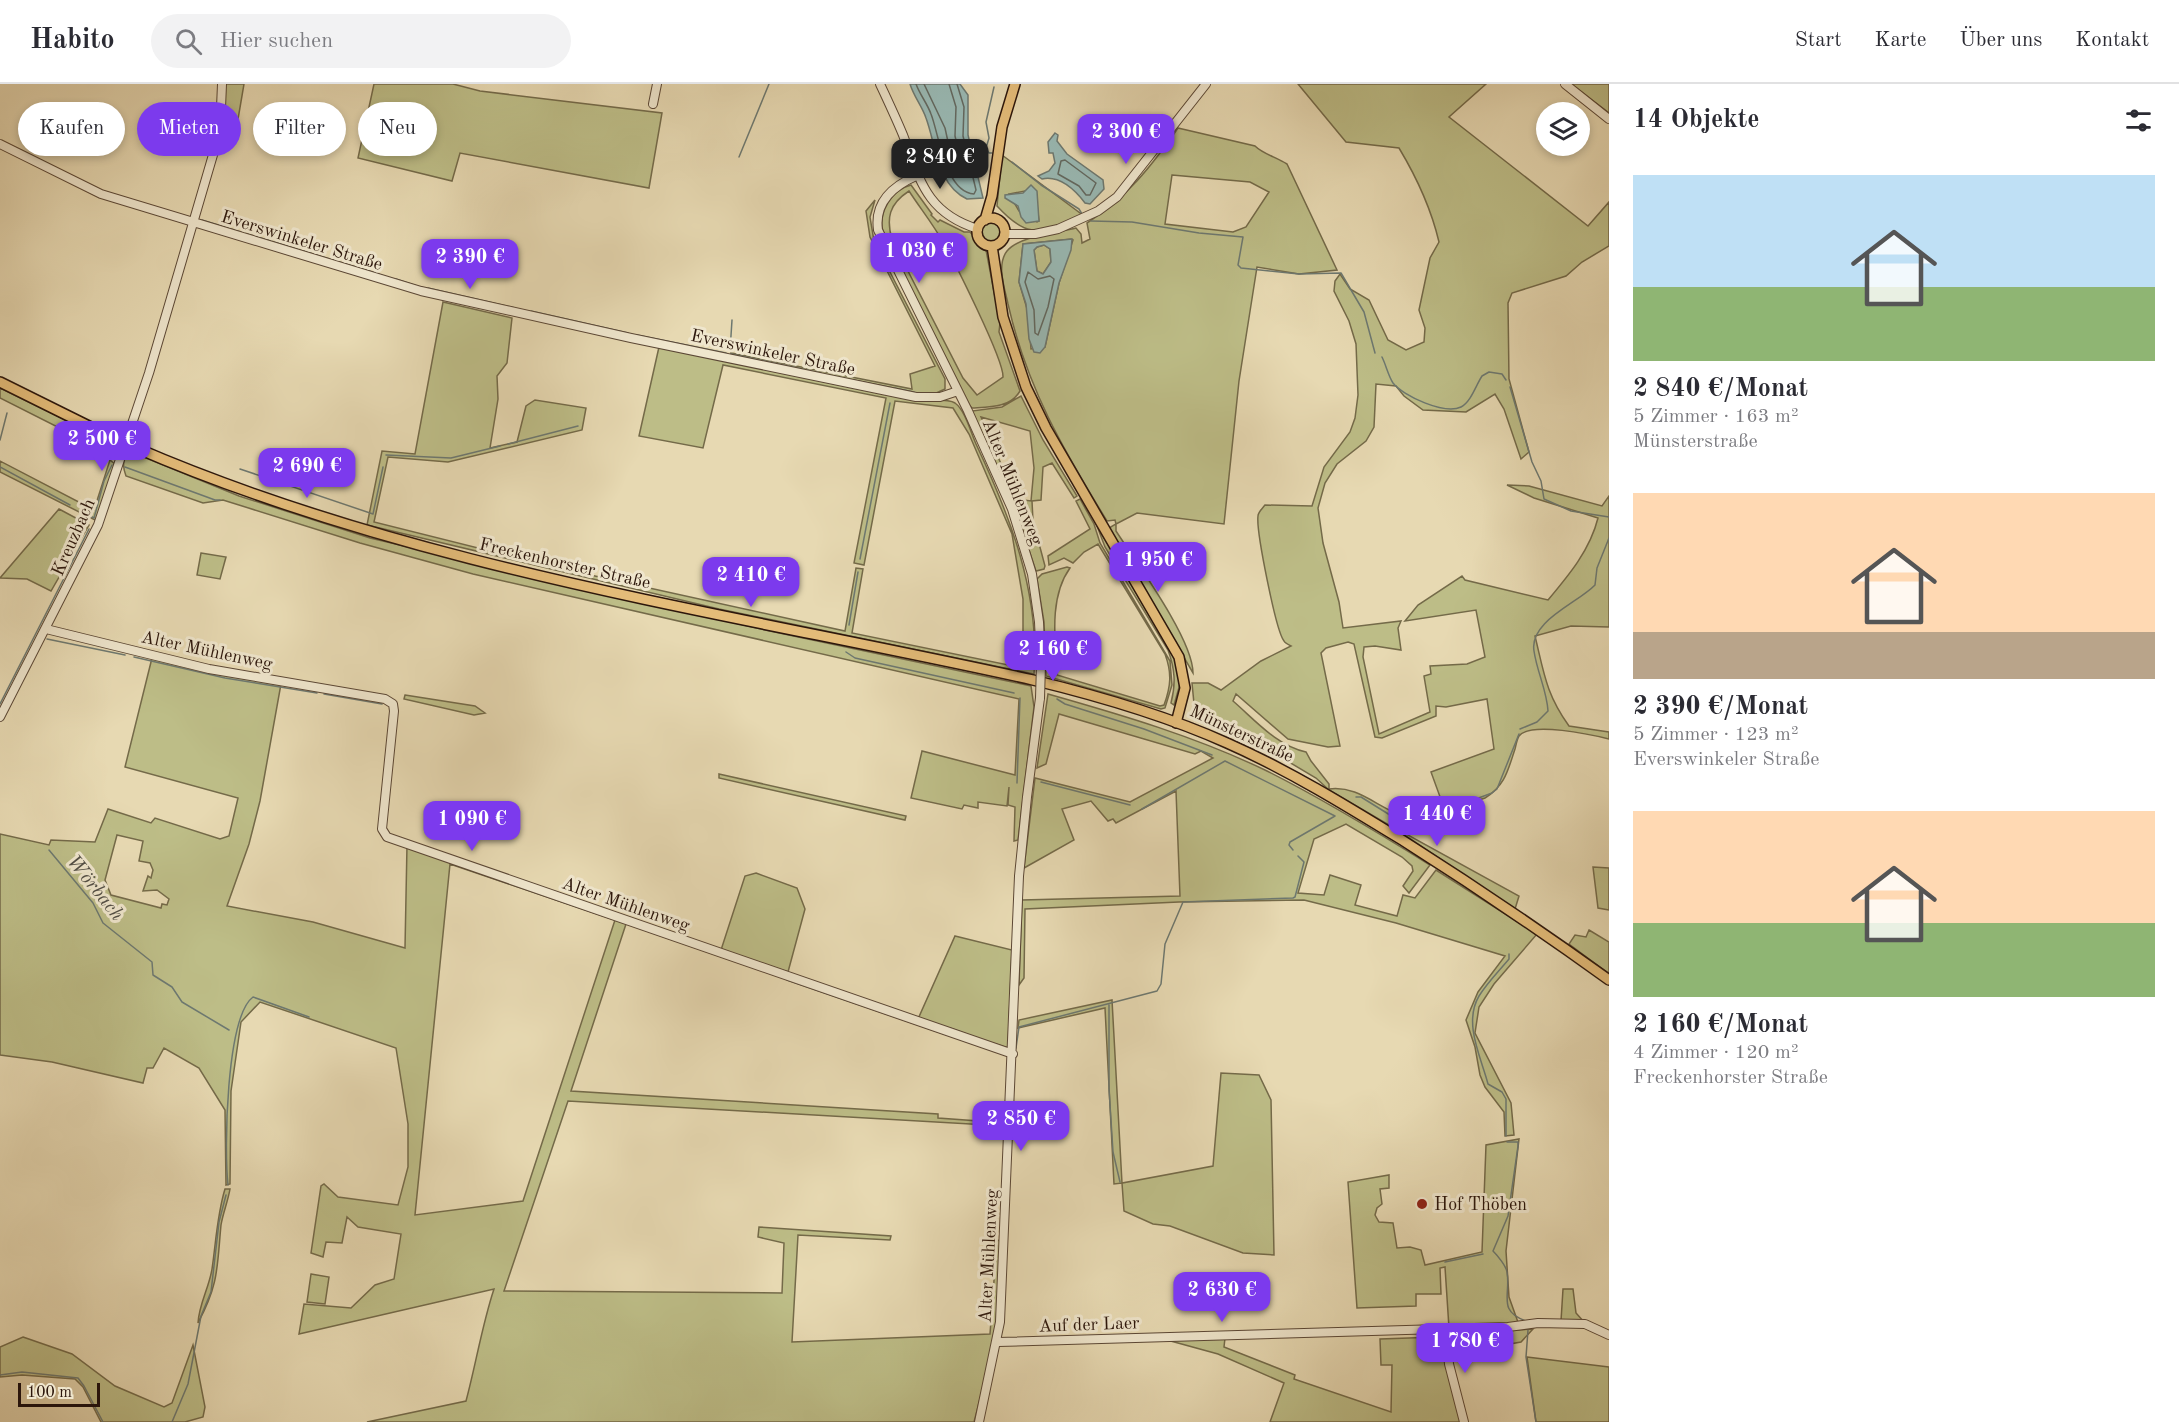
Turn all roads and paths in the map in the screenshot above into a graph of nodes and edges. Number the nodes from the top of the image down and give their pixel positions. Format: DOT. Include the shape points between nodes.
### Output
graph roads {
  1 [pos="222,84"];
  2 [pos="657,84"];
  3 [pos="880,84"];
  4 [pos="1015,84"];
  5 [pos="1206,84"];
  6 [pos="1565,84"];
  7 [pos="653,104"];
  8 [pos="1609,119"];
  9 [pos="0,144"];
  10 [pos="916,176"];
  11 [pos="992,196"];
  12 [pos="985,220"];
  13 [pos="998,220"];
  14 [pos="194,223"];
  15 [pos="978,229"];
  16 [pos="1005,234"];
  17 [pos="992,246"];
  18 [pos="0,382"];
  19 [pos="958,391"];
  20 [pos="46,629"];
  21 [pos="0,717"];
  22 [pos="1176,723"];
  23 [pos="1609,980"];
  24 [pos="1013,1054"];
  25 [pos="1446,1329"];
  26 [pos="1609,1335"];
  27 [pos="998,1342"];
  28 [pos="979,1422"];
  29 [pos="1464,1422"];
  1 -- 14 [label="street, Kreuzbach" via="220,131"];
  2 -- 7 [label="street"];
  3 -- 10 [label="street"];
  4 -- 11 [label="main road" via="999,145"];
  5 -- 16 [label="street" via="1118,197 1058,229"];
  6 -- 8 [label="street"];
  9 -- 14 [label="street, Everswinkeler Straße" via="90,190"];
  10 -- 15 [label="street" via="938,206 963,224"];
  10 -- 19 [label="street, Alter Mühlenweg" via="894,188 884,200 878,212 878,230"];
  11 -- 12 [label="main road"];
  11 -- 13 [label="main road"];
  12 -- 13 [label="main road"];
  12 -- 15 [label="main road"];
  13 -- 16 [label="main road"];
  14 -- 19 [label="street, Everswinkeler Straße" via="421,291 520,315 916,397 940,397"];
  14 -- 20 [label="street, Kreuzbach" via="98,525"];
  15 -- 17 [label="main road" via="980,241"];
  16 -- 17 [label="main road" via="1001,243"];
  17 -- 22 [label="main road, Münsterstraße" via="1003,317 1026,387 1179,657 1185,688"];
  18 -- 22 [label="main road, Freckenhorster Straße, bridge" via="134,447 262,498 382,535 626,595 1033,680"];
  19 -- 24 [label="street, Alter Mühlenweg, bridge" via="1004,489 1025,546 1036,600 1040,698 1022,844"];
  20 -- 21 [label="street, Kreuzbach"];
  20 -- 24 [label="street, Alter Mühlenweg" via="209,669 385,699 393,704 394,711 382,829 387,837"];
  22 -- 23 [label="main road, Münsterstraße" via="1226,742 1325,794 1494,900"];
  24 -- 27 [label="street, Alter Mühlenweg"];
  25 -- 26 [label="street, Auf der Laer" via="1585,1324"];
  25 -- 27 [label="street, Auf der Laer"];
  25 -- 29 [label="street" via="1449,1364"];
  27 -- 28 [label="street, Alter Mühlenweg"];
}
